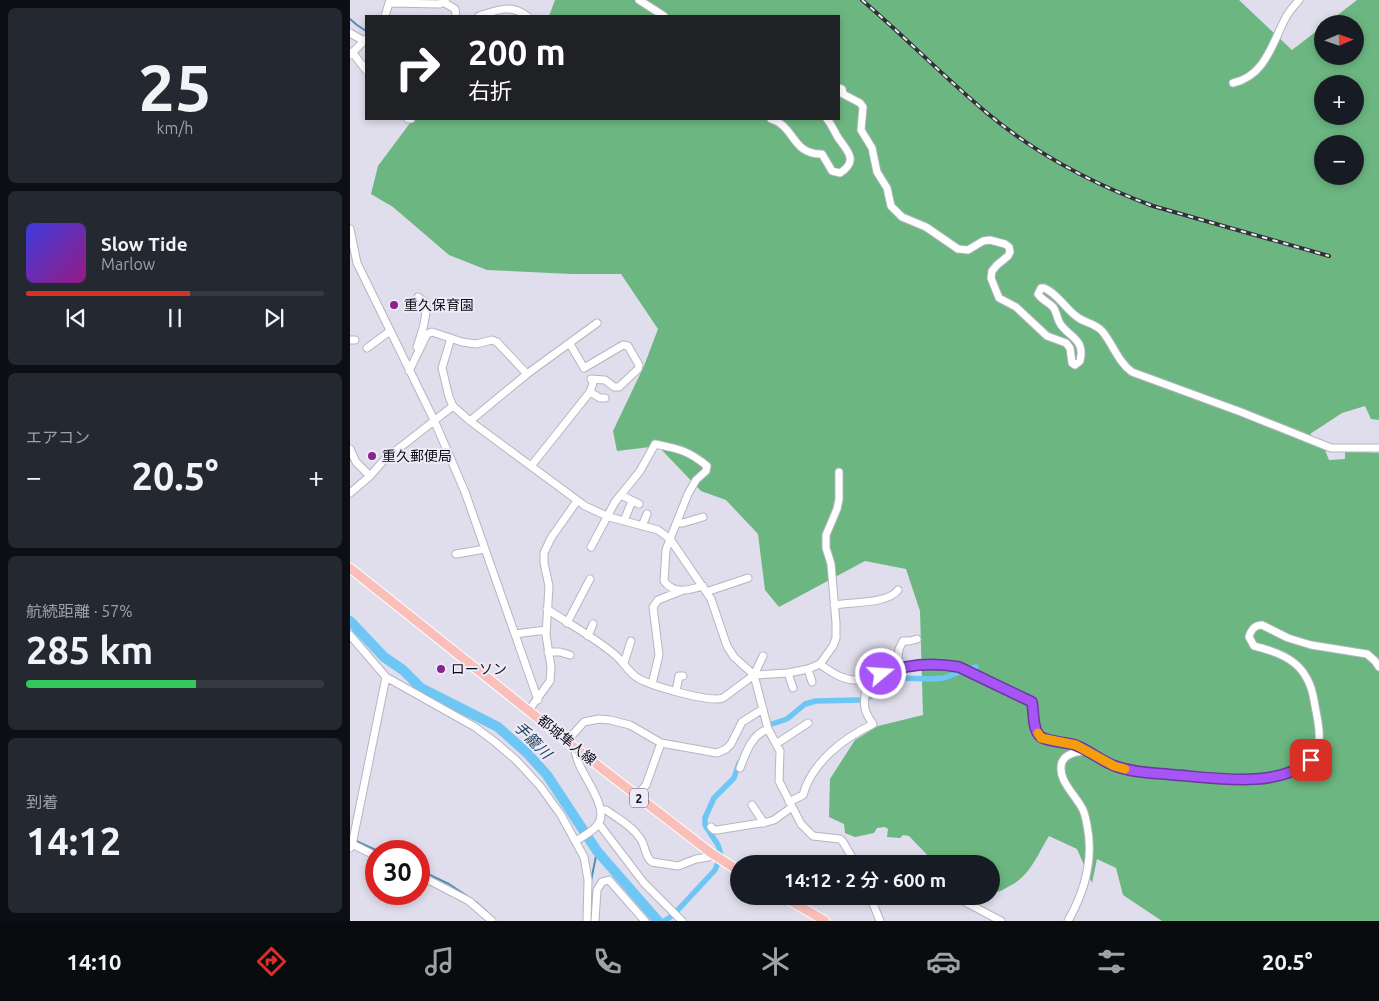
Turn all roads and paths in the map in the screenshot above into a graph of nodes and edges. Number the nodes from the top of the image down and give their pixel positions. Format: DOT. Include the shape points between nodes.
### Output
graph roads {
  1 [pos="639,0"];
  2 [pos="1299,0"];
  3 [pos="390,1"];
  4 [pos="444,1"];
  5 [pos="385,15"];
  6 [pos="456,15"];
  7 [pos="482,15"];
  8 [pos="526,15"];
  9 [pos="662,15"];
  10 [pos="350,32"];
  11 [pos="365,40"];
  12 [pos="365,42"];
  13 [pos="351,54"];
  14 [pos="365,67"];
  15 [pos="1233,83"];
  16 [pos="840,88"];
  17 [pos="774,120"];
  18 [pos="828,120"];
  19 [pos="350,229"];
  20 [pos="357,259"];
  21 [pos="350,264"];
  22 [pos="418,297"];
  23 [pos="597,323"];
  24 [pos="390,331"];
  25 [pos="451,338"];
  26 [pos="570,344"];
  27 [pos="367,348"];
  28 [pos="410,367"];
  29 [pos="584,368"];
  30 [pos="527,374"];
  31 [pos="591,379"];
  32 [pos="590,392"];
  33 [pos="605,398"];
  34 [pos="453,406"];
  35 [pos="434,420"];
  36 [pos="470,421"];
  37 [pos="1379,448"];
  38 [pos="350,449"];
  39 [pos="531,466"];
  40 [pos="839,472"];
  41 [pos="370,476"];
  42 [pos="350,493"];
  43 [pos="621,495"];
  44 [pos="577,501"];
  45 [pos="647,514"];
  46 [pos="609,516"];
  47 [pos="703,517"];
  48 [pos="624,521"];
  49 [pos="677,523"];
  50 [pos="642,526"];
  51 [pos="670,538"];
  52 [pos="591,547"];
  53 [pos="485,549"];
  54 [pos="456,554"];
  55 [pos="350,568"];
  56 [pos="748,578"];
  57 [pos="590,579"];
  58 [pos="705,589"];
  59 [pos="898,590"];
  60 [pos="681,591"];
  61 [pos="834,605"];
  62 [pos="547,609"];
  63 [pos="567,623"];
  64 [pos="593,624"];
  65 [pos="546,630"];
  66 [pos="515,634"];
  67 [pos="350,635"];
  68 [pos="588,636"];
  69 [pos="917,638"];
  70 [pos="631,641"];
  71 [pos="548,652"];
  72 [pos="570,655"];
  73 [pos="763,656"];
  74 [pos="624,663"];
  75 [pos="820,664"];
  76 [pos="1379,667"];
  77 [pos="897,668"];
  78 [pos="808,669"];
  79 [pos="788,673"];
  80 [pos="754,675"];
  81 [pos="683,676"];
  82 [pos="386,677"];
  83 [pos="865,680"];
  84 [pos="812,682"];
  85 [pos="652,684"];
  86 [pos="793,688"];
  87 [pos="676,691"];
  88 [pos="538,700"];
  89 [pos="763,709"];
  90 [pos="529,710"];
  91 [pos="808,723"];
  92 [pos="768,729"];
  93 [pos="567,740"];
  94 [pos="661,743"];
  95 [pos="776,744"];
  96 [pos="574,747"];
  97 [pos="1086,751"];
  98 [pos="740,768"];
  99 [pos="637,796"];
  100 [pos="790,804"];
  101 [pos="752,805"];
  102 [pos="601,810"];
  103 [pos="764,823"];
  104 [pos="598,824"];
  105 [pos="711,827"];
  106 [pos="576,841"];
  107 [pos="351,845"];
  108 [pos="365,851"];
  109 [pos="711,854"];
  110 [pos="851,855"];
  111 [pos="730,866"];
  112 [pos="430,880"];
  113 [pos="797,905"];
  114 [pos="874,905"];
  115 [pos="971,905"];
  116 [pos="492,921"];
  117 [pos="587,921"];
  118 [pos="595,921"];
  119 [pos="645,921"];
  120 [pos="682,921"];
  121 [pos="824,921"];
  122 [pos="880,921"];
  123 [pos="1001,921"];
  124 [pos="1068,921"];
  1 -- 9 [label="street"];
  2 -- 15 [label="street" via="1285,17 1276,42 1257,71"];
  3 -- 4 [label="street" via="440,4"];
  3 -- 5 [label="street"];
  4 -- 6 [label="street" via="455,9"];
  7 -- 8 [label="street" via="500,9 518,10"];
  10 -- 11 [label="street"];
  12 -- 13 [label="street"];
  13 -- 14 [label="street"];
  16 -- 37 [label="street" via="863,107 861,130 872,148 877,172 887,188 891,206 902,217 926,227 958,249 968,250 990,240 1009,247 1008,256 996,265 991,278 1000,298 1016,307 1048,336 1066,344 1070,348 1072,363 1075,365 1080,361 1080,346 1061,325 1053,307 1038,294 1041,288 1048,289 1076,317 1097,326 1132,372 1330,448"];
  17 -- 18 [label="street" via="781,123 800,148 822,154 832,171 840,173 849,166 850,158"];
  19 -- 20 [label="street"];
  20 -- 21 [label="street"];
  20 -- 24 [label="street"];
  22 -- 28 [label="street" via="426,302 426,310"];
  23 -- 26 [label="street"];
  24 -- 27 [label="street"];
  24 -- 28 [label="street"];
  25 -- 28 [label="street" via="436,332 427,334"];
  25 -- 30 [label="street" via="476,344 497,342"];
  25 -- 34 [label="street" via="442,368"];
  26 -- 29 [label="street"];
  26 -- 30 [label="street"];
  28 -- 35 [label="street"];
  29 -- 31 [label="street"];
  29 -- 31 [label="street" via="623,345 628,346 639,365 619,387 605,380"];
  30 -- 36 [label="street"];
  31 -- 32 [label="street"];
  32 -- 33 [label="street"];
  32 -- 39 [label="street"];
  34 -- 35 [label="street"];
  34 -- 36 [label="street"];
  35 -- 41 [label="street" via="384,460"];
  35 -- 53 [label="street"];
  36 -- 39 [label="street"];
  38 -- 41 [label="street" via="356,462"];
  39 -- 44 [label="street"];
  40 -- 61 [label="street" via="837,509 826,535"];
  41 -- 42 [label="street"];
  43 -- 46 [label="street"];
  43 -- 48 [label="street" via="635,503"];
  43 -- 49 [label="street" via="655,444 686,451 707,466 688,494"];
  44 -- 46 [label="street"];
  44 -- 62 [label="street" via="544,553 549,586"];
  45 -- 50 [label="street"];
  46 -- 48 [label="street"];
  46 -- 52 [label="street"];
  47 -- 49 [label="street"];
  48 -- 50 [label="street"];
  49 -- 51 [label="street"];
  50 -- 51 [label="street" via="658,530"];
  51 -- 58 [label="street"];
  51 -- 60 [label="street" via="664,581 668,587"];
  53 -- 54 [label="street"];
  53 -- 66 [label="street"];
  55 -- 90 [label="main road, 都城隼人線 / 2"];
  56 -- 58 [label="street"];
  57 -- 63 [label="street"];
  58 -- 60 [label="street"];
  58 -- 80 [label="street" via="727,646"];
  59 -- 61 [label="street" via="886,598"];
  60 -- 85 [label="street" via="658,600 653,607 659,655"];
  61 -- 75 [label="street" via="836,638"];
  62 -- 63 [label="street"];
  62 -- 65 [label="street"];
  63 -- 68 [label="street"];
  64 -- 68 [label="street"];
  65 -- 66 [label="street"];
  65 -- 71 [label="street"];
  66 -- 88 [label="street"];
  67 -- 82 [label="street"];
  68 -- 74 [label="street"];
  69 -- 77 [label="street" via="902,641"];
  70 -- 74 [label="street"];
  71 -- 72 [label="street"];
  71 -- 88 [label="street" via="550,681"];
  73 -- 80 [label="street"];
  74 -- 85 [label="street" via="634,675"];
  75 -- 78 [label="street"];
  75 -- 83 [label="street" via="838,676"];
  76 -- 97 [label="street" via="1367,654 1311,645 1262,625 1250,631 1249,637 1254,646 1298,664 1312,689 1319,723 1320,736 1311,760 1301,768 1279,776 1222,779 1137,772 1114,766"];
  77 -- 83 [label="street"];
  77 -- 97 [label="street" via="915,664 959,667 1032,702 1036,731 1041,738 1076,745"];
  78 -- 79 [label="street"];
  78 -- 84 [label="street"];
  79 -- 80 [label="street"];
  79 -- 86 [label="street"];
  80 -- 87 [label="street" via="720,699"];
  80 -- 89 [label="street"];
  81 -- 87 [label="street" via="679,676"];
  82 -- 106 [label="street" via="475,727 516,760 540,786"];
  82 -- 107 [label="street"];
  83 -- 100 [label="street" via="864,704 874,724 834,749 809,778 803,795"];
  85 -- 87 [label="street"];
  88 -- 90 [label="street"];
  89 -- 92 [label="street"];
  89 -- 94 [label="street" via="742,722 731,744 720,752"];
  90 -- 93 [label="main road, 都城隼人線 / 2"];
  91 -- 95 [label="street"];
  92 -- 95 [label="street"];
  92 -- 98 [label="street" via="754,738"];
  93 -- 94 [label="street" via="582,722 605,719 630,725"];
  93 -- 96 [label="main road, 都城隼人線 / 2"];
  94 -- 99 [label="street" via="646,785"];
  95 -- 100 [label="street" via="781,753 779,779"];
  96 -- 99 [label="main road, 都城隼人線 / 2"];
  96 -- 102 [label="street"];
  97 -- 124 [label="street" via="1067,756 1062,762 1063,778 1083,810 1090,839 1087,876 1079,902"];
  99 -- 109 [label="main road, 都城隼人線 / 2"];
  100 -- 103 [label="street" via="774,820"];
  100 -- 110 [label="street" via="807,833 842,840"];
  101 -- 103 [label="street"];
  102 -- 104 [label="street"];
  102 -- 109 [label="street" via="606,810 635,832 652,862 681,866"];
  103 -- 105 [label="street" via="717,830"];
  104 -- 106 [label="street"];
  104 -- 120 [label="street" via="644,883"];
  106 -- 117 [label="street" via="587,869"];
  107 -- 108 [label="street"];
  109 -- 111 [label="main road, 都城隼人線 / 2"];
  112 -- 116 [label="street" via="469,900"];
  113 -- 121 [label="main road"];
  114 -- 122 [label="street"];
  115 -- 123 [label="street"];
  118 -- 119 [label="street" via="597,890 602,882 608,880"];
}
